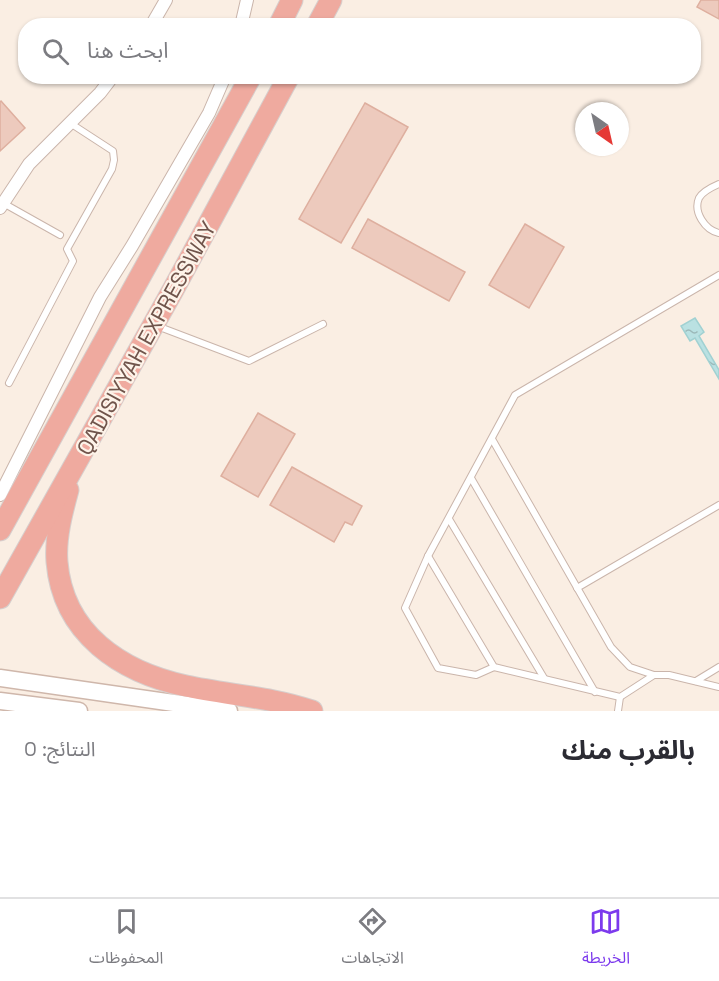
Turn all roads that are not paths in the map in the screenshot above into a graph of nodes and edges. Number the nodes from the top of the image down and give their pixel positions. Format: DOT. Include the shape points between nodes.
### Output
graph roads {
  1 [pos="166,0"];
  2 [pos="247,0"];
  3 [pos="292,0"];
  4 [pos="331,0"];
  5 [pos="156,18"];
  6 [pos="243,18"];
  7 [pos="283,18"];
  8 [pos="321,18"];
  9 [pos="107,84"];
  10 [pos="222,84"];
  11 [pos="247,84"];
  12 [pos="285,84"];
  13 [pos="70,123"];
  14 [pos="719,184"];
  15 [pos="2,206"];
  16 [pos="719,233"];
  17 [pos="60,234"];
  18 [pos="719,275"];
  19 [pos="323,324"];
  20 [pos="154,325"];
  21 [pos="9,383"];
  22 [pos="492,439"];
  23 [pos="74,467"];
  24 [pos="471,478"];
  25 [pos="0,495"];
  26 [pos="719,505"];
  27 [pos="449,519"];
  28 [pos="0,530"];
  29 [pos="429,556"];
  30 [pos="577,588"];
  31 [pos="0,598"];
  32 [pos="719,667"];
  33 [pos="494,668"];
  34 [pos="654,675"];
  35 [pos="0,678"];
  36 [pos="544,678"];
  37 [pos="696,681"];
  38 [pos="719,687"];
  39 [pos="595,692"];
  40 [pos="620,697"];
  41 [pos="0,701"];
  42 [pos="79,711"];
  43 [pos="229,711"];
  44 [pos="312,711"];
  45 [pos="618,711"];
  1 -- 5 [label="street"];
  2 -- 6 [label="street"];
  3 -- 7 [label="highway"];
  4 -- 8 [label="highway"];
  9 -- 13 [label="street"];
  10 -- 25 [label="street" via="209,113 100,297"];
  11 -- 28 [label="highway, QADISIYYAH EXPRESSWAY"];
  12 -- 20 [label="highway, QADISIYYAH EXPRESSWAY"];
  13 -- 15 [label="street" via="29,164"];
  13 -- 21 [label="lane" via="113,151 112,169 67,249 74,261"];
  14 -- 16 [label="lane" via="699,199 698,212 705,225"];
  15 -- 17 [label="lane"];
  18 -- 22 [label="lane" via="515,395"];
  19 -- 20 [label="lane" via="249,361"];
  20 -- 23 [label="highway, QADISIYYAH EXPRESSWAY"];
  22 -- 24 [label="lane"];
  22 -- 30 [label="lane"];
  23 -- 31 [label="highway, QADISIYYAH EXPRESSWAY"];
  23 -- 44 [label="highway" via="58,537 57,561 72,611 86,633 107,654 165,680"];
  24 -- 27 [label="lane"];
  24 -- 39 [label="lane"];
  26 -- 30 [label="lane"];
  27 -- 29 [label="lane"];
  27 -- 36 [label="lane"];
  29 -- 33 [label="lane"];
  29 -- 33 [label="lane" via="405,608 438,668 476,675"];
  30 -- 34 [label="lane" via="611,647 630,668"];
  32 -- 37 [label="lane"];
  33 -- 36 [label="lane"];
  34 -- 37 [label="lane"];
  34 -- 40 [label="lane"];
  35 -- 43 [label="main road"];
  36 -- 39 [label="lane"];
  37 -- 38 [label="lane"];
  39 -- 40 [label="lane"];
  40 -- 45 [label="lane"];
  41 -- 42 [label="main road"];
}
